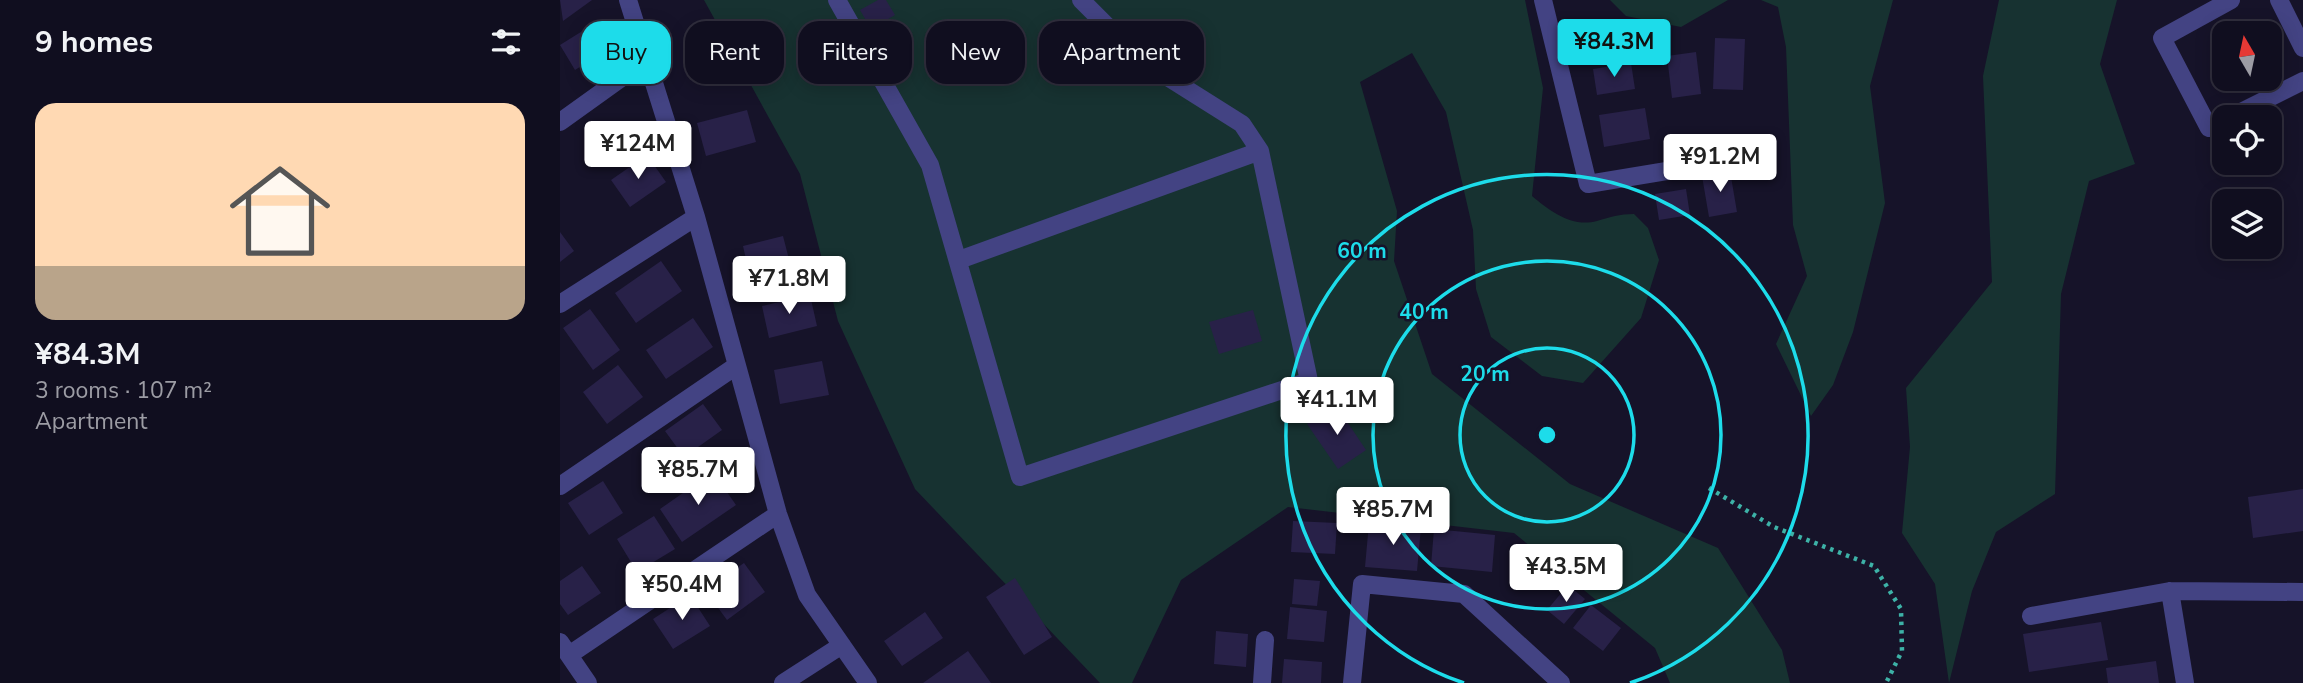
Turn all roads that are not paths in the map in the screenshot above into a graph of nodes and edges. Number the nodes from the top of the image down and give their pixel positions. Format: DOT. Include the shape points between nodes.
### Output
graph roads {
  1 [pos="628,0"];
  2 [pos="836,0"];
  3 [pos="1081,0"];
  4 [pos="1543,0"];
  5 [pos="2231,0"];
  6 [pos="2278,0"];
  7 [pos="634,21"];
  8 [pos="2303,48"];
  9 [pos="2303,81"];
  10 [pos="613,84"];
  11 [pos="653,84"];
  12 [pos="2255,105"];
  13 [pos="560,122"];
  14 [pos="2212,127"];
  15 [pos="1260,150"];
  16 [pos="1709,164"];
  17 [pos="696,217"];
  18 [pos="959,260"];
  19 [pos="560,304"];
  20 [pos="736,366"];
  21 [pos="560,486"];
  22 [pos="778,514"];
  23 [pos="2170,591"];
  24 [pos="2303,592"];
  25 [pos="2031,616"];
  26 [pos="1265,640"];
  27 [pos="842,645"];
  28 [pos="565,648"];
  29 [pos="588,683"];
  30 [pos="783,683"];
  31 [pos="868,683"];
  32 [pos="1262,683"];
  33 [pos="1352,683"];
  34 [pos="1561,683"];
  35 [pos="2185,683"];
  1 -- 7 [label="street"];
  2 -- 18 [label="street" via="930,165"];
  3 -- 15 [label="street" via="1142,61 1242,124"];
  4 -- 16 [label="street" via="1588,184"];
  5 -- 14 [label="street" via="2162,38"];
  6 -- 8 [label="street"];
  9 -- 12 [label="street"];
  10 -- 13 [label="street"];
  11 -- 17 [label="street"];
  15 -- 18 [label="street"];
  15 -- 18 [label="street" via="1309,381 1020,477"];
  17 -- 19 [label="street"];
  17 -- 20 [label="street"];
  20 -- 21 [label="street"];
  20 -- 22 [label="street"];
  22 -- 27 [label="street" via="807,595"];
  22 -- 28 [label="street"];
  23 -- 24 [label="street"];
  23 -- 25 [label="street"];
  23 -- 35 [label="street"];
  26 -- 32 [label="street"];
  27 -- 30 [label="street"];
  27 -- 31 [label="street"];
  28 -- 29 [label="street"];
  33 -- 34 [label="street" via="1362,584 1464,594"];
}
